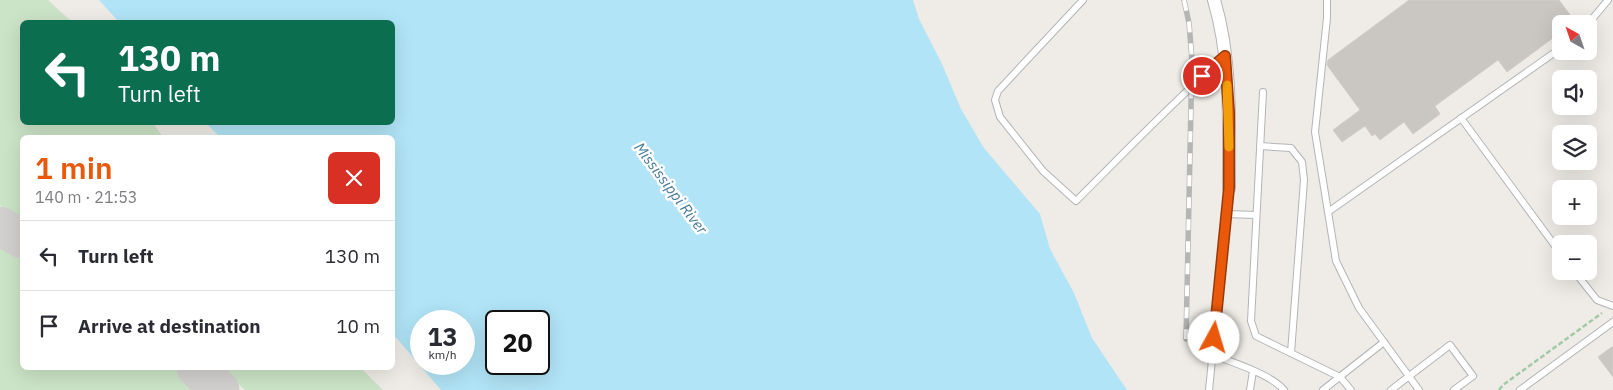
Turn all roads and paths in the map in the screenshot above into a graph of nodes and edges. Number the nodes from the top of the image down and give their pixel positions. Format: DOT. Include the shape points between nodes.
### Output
graph roads {
  1 [pos="1083,0"];
  2 [pos="1214,0"];
  3 [pos="1327,0"];
  4 [pos="1608,0"];
  5 [pos="1596,15"];
  6 [pos="1552,54"];
  7 [pos="1225,56"];
  8 [pos="1263,92"];
  9 [pos="1461,118"];
  10 [pos="1260,146"];
  11 [pos="1229,188"];
  12 [pos="1328,212"];
  13 [pos="1226,214"];
  14 [pos="1256,215"];
  15 [pos="1552,242"];
  16 [pos="1581,280"];
  17 [pos="1611,306"];
  18 [pos="1613,322"];
  19 [pos="1384,342"];
  20 [pos="1291,353"];
  21 [pos="1213,355"];
  22 [pos="1253,371"];
  23 [pos="1340,377"];
  24 [pos="1410,377"];
  25 [pos="1209,390"];
  26 [pos="1250,390"];
  27 [pos="1284,390"];
  28 [pos="1323,390"];
  29 [pos="1351,390"];
  30 [pos="1391,390"];
  31 [pos="1419,390"];
  32 [pos="1454,390"];
  33 [pos="1499,390"];
  34 [pos="1520,390"];
  1 -- 7 [label="lane" via="998,92 996,100 1000,117 1025,149 1043,171 1076,201"];
  2 -- 7 [label="street"];
  3 -- 12 [label="lane" via="1315,132"];
  4 -- 5 [label="lane"];
  6 -- 9 [label="lane"];
  7 -- 11 [label="street"];
  8 -- 10 [label="lane"];
  9 -- 12 [label="lane"];
  9 -- 15 [label="lane"];
  10 -- 14 [label="lane"];
  10 -- 20 [label="lane" via="1292,148 1302,162 1304,180"];
  11 -- 13 [label="lane"];
  12 -- 19 [label="lane" via="1336,261 1359,308"];
  13 -- 14 [label="lane"];
  13 -- 21 [label="lane"];
  14 -- 20 [label="lane" via="1251,321 1256,336"];
  16 -- 17 [label="lane" via="1597,300"];
  17 -- 33 [label="path"];
  18 -- 34 [label="lane"];
  19 -- 23 [label="lane"];
  19 -- 24 [label="lane"];
  20 -- 23 [label="lane"];
  21 -- 22 [label="lane"];
  21 -- 25 [label="lane"];
  22 -- 26 [label="lane"];
  22 -- 27 [label="lane" via="1279,383"];
  23 -- 28 [label="lane"];
  23 -- 29 [label="lane"];
  24 -- 30 [label="lane"];
  24 -- 31 [label="lane"];
  24 -- 32 [label="lane" via="1450,345 1473,376"];
}
